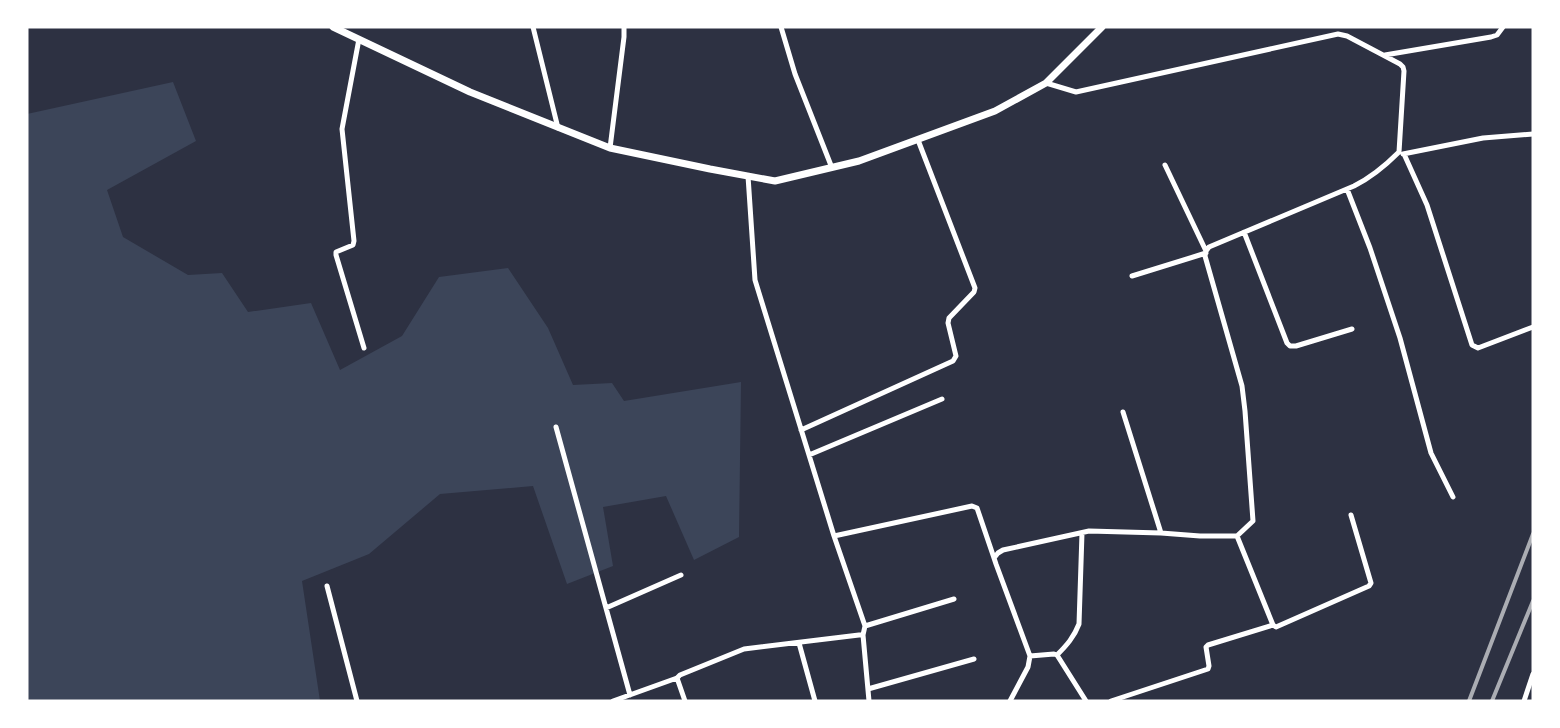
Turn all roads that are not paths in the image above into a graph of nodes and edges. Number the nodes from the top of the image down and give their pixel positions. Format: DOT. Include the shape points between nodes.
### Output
graph roads {
  1 [pos="333,27"];
  2 [pos="532,27"];
  3 [pos="624,27"];
  4 [pos="782,27"];
  5 [pos="1102,27"];
  6 [pos="1503,27"];
  7 [pos="359,39"];
  8 [pos="1383,56"];
  9 [pos="1046,83"];
  10 [pos="558,128"];
  11 [pos="1533,134"];
  12 [pos="918,140"];
  13 [pos="610,148"];
  14 [pos="1402,153"];
  15 [pos="1165,165"];
  16 [pos="832,168"];
  17 [pos="748,176"];
  18 [pos="1347,189"];
  19 [pos="1244,232"];
  20 [pos="1206,252"];
  21 [pos="1132,276"];
  22 [pos="1533,327"];
  23 [pos="1352,329"];
  24 [pos="364,348"];
  25 [pos="942,399"];
  26 [pos="1123,412"];
  27 [pos="556,427"];
  28 [pos="801,430"];
  29 [pos="809,455"];
  30 [pos="1453,497"];
  31 [pos="1351,515"];
  32 [pos="1082,533"];
  33 [pos="1161,533"];
  34 [pos="834,536"];
  35 [pos="1237,536"];
  36 [pos="994,558"];
  37 [pos="681,575"];
  38 [pos="327,586"];
  39 [pos="954,599"];
  40 [pos="606,608"];
  41 [pos="1273,625"];
  42 [pos="865,626"];
  43 [pos="862,635"];
  44 [pos="799,642"];
  45 [pos="1057,655"];
  46 [pos="1030,656"];
  47 [pos="974,659"];
  48 [pos="1533,674"];
  49 [pos="677,678"];
  50 [pos="1531,688"];
  51 [pos="868,689"];
  52 [pos="630,695"];
  53 [pos="357,701"];
  54 [pos="613,701"];
  55 [pos="685,701"];
  56 [pos="815,701"];
  57 [pos="869,701"];
  58 [pos="1010,701"];
  59 [pos="1086,701"];
  60 [pos="1111,701"];
  61 [pos="1524,701"];
  1 -- 7 [label="street"];
  2 -- 10 [label="street"];
  3 -- 13 [label="street"];
  4 -- 16 [label="street" via="795,74"];
  5 -- 9 [label="street"];
  6 -- 8 [label="street" via="1491,37"];
  7 -- 10 [label="street" via="470,92"];
  7 -- 24 [label="street" via="342,129 354,241 336,255"];
  8 -- 9 [label="street" via="1338,34 1076,92"];
  8 -- 14 [label="street" via="1400,64 1404,71"];
  9 -- 12 [label="street" via="995,111"];
  10 -- 13 [label="street"];
  11 -- 14 [label="street" via="1483,138"];
  12 -- 16 [label="street"];
  12 -- 28 [label="street" via="975,288 949,318 956,356"];
  13 -- 17 [label="street"];
  14 -- 18 [label="street" via="1374,175"];
  14 -- 22 [label="street" via="1427,205 1473,345 1478,348"];
  15 -- 20 [label="street"];
  16 -- 17 [label="street" via="775,181"];
  17 -- 28 [label="street" via="755,280"];
  18 -- 19 [label="street"];
  18 -- 30 [label="street" via="1400,338 1431,453"];
  19 -- 20 [label="street" via="1209,247"];
  19 -- 23 [label="street" via="1287,344 1296,346"];
  20 -- 21 [label="street"];
  20 -- 35 [label="street" via="1242,386 1245,411 1253,521"];
  25 -- 29 [label="street"];
  26 -- 33 [label="street"];
  27 -- 40 [label="street"];
  28 -- 29 [label="street"];
  29 -- 34 [label="street"];
  31 -- 41 [label="street" via="1369,586 1279,626"];
  32 -- 33 [label="street"];
  32 -- 36 [label="street" via="1003,550"];
  32 -- 45 [label="street" via="1079,624 1070,642"];
  33 -- 35 [label="street"];
  34 -- 36 [label="street" via="972,506 977,508"];
  34 -- 42 [label="street"];
  35 -- 41 [label="street"];
  36 -- 46 [label="street"];
  37 -- 40 [label="street"];
  38 -- 53 [label="street"];
  39 -- 42 [label="street"];
  40 -- 52 [label="street"];
  41 -- 60 [label="street" via="1208,645 1208,669"];
  42 -- 43 [label="street"];
  43 -- 44 [label="street"];
  43 -- 51 [label="street"];
  44 -- 49 [label="street" via="744,649"];
  44 -- 56 [label="street"];
  45 -- 46 [label="street"];
  45 -- 59 [label="street"];
  46 -- 58 [label="street"];
  47 -- 51 [label="street"];
  48 -- 50 [label="street"];
  49 -- 52 [label="street"];
  49 -- 55 [label="street"];
  50 -- 61 [label="street"];
  51 -- 57 [label="street"];
  52 -- 54 [label="street"];
}
